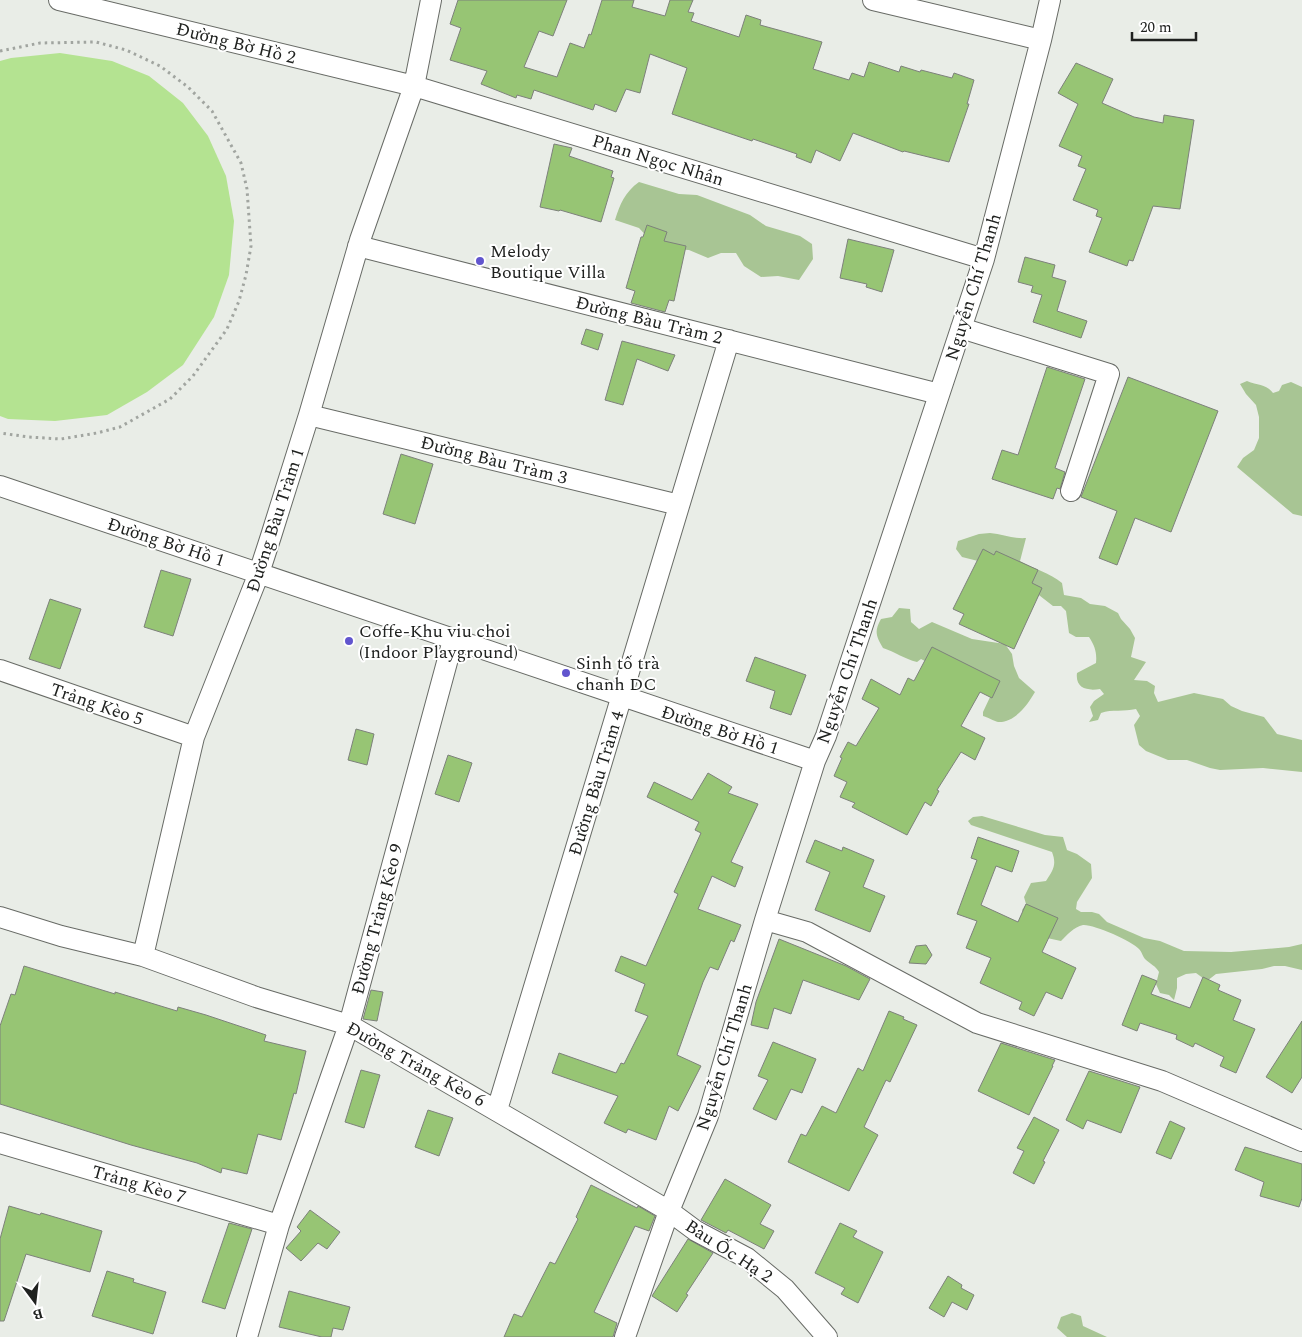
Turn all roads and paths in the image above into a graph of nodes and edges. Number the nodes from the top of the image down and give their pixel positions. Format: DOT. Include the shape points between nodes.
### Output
graph roads {
  1 [pos="58,0"];
  2 [pos="431,0"];
  3 [pos="873,0"];
  4 [pos="1050,0"];
  5 [pos="1041,40"];
  6 [pos="0,51"];
  7 [pos="414,86"];
  8 [pos="358,246"];
  9 [pos="984,259"];
  10 [pos="962,328"];
  11 [pos="729,340"];
  12 [pos="939,394"];
  13 [pos="309,416"];
  14 [pos="0,433"];
  15 [pos="0,486"];
  16 [pos="1071,491"];
  17 [pos="679,505"];
  18 [pos="259,573"];
  19 [pos="453,640"];
  20 [pos="0,670"];
  21 [pos="622,698"];
  22 [pos="194,737"];
  23 [pos="815,761"];
  24 [pos="0,918"];
  25 [pos="765,920"];
  26 [pos="143,956"];
  27 [pos="349,1025"];
  28 [pos="497,1110"];
  29 [pos="1302,1141"];
  30 [pos="0,1144"];
  31 [pos="669,1211"];
  32 [pos="279,1225"];
  33 [pos="247,1337"];
  34 [pos="625,1337"];
  35 [pos="826,1337"];
  1 -- 7 [label="street, Đường Bờ Hồ 2"];
  2 -- 7 [label="street"];
  3 -- 5 [label="street"];
  4 -- 5 [label="street, Nguyễn Chí Thanh"];
  5 -- 9 [label="street, Nguyễn Chí Thanh"];
  6 -- 14 [label="path" via="40,43 96,42 126,50 160,66 188,87 212,110 241,163 247,189 251,246 240,301 227,329 194,376 170,399 120,427 97,433 61,439"];
  7 -- 8 [label="street, Đường Bàu Tràm 1"];
  7 -- 9 [label="street, Phan Ngọc Nhân"];
  8 -- 11 [label="street, Đường Bàu Tràm 2"];
  8 -- 13 [label="street, Đường Bàu Tràm 1"];
  9 -- 10 [label="street, Nguyễn Chí Thanh"];
  10 -- 12 [label="street, Nguyễn Chí Thanh"];
  10 -- 16 [label="street" via="1109,374"];
  11 -- 12 [label="street, Đường Bàu Tràm 2"];
  11 -- 17 [label="street, Đường Bàu Tràm 4"];
  12 -- 23 [label="street, Nguyễn Chí Thanh"];
  13 -- 17 [label="street, Đường Bàu Tràm 3"];
  13 -- 18 [label="street, Đường Bàu Tràm 1"];
  15 -- 18 [label="street, Đường Bờ Hồ 1"];
  17 -- 21 [label="street, Đường Bàu Tràm 4"];
  18 -- 19 [label="street, Đường Bờ Hồ 1"];
  18 -- 22 [label="street, Đường Bàu Tràm 1"];
  19 -- 21 [label="street, Đường Bờ Hồ 1"];
  19 -- 27 [label="street, Đường Trảng Kèo 9"];
  20 -- 22 [label="street, Trảng Kèo 5"];
  21 -- 23 [label="street, Đường Bờ Hồ 1"];
  21 -- 28 [label="street, Đường Bàu Tràm 4"];
  22 -- 26 [label="street, Đường Bàu Tràm 1"];
  23 -- 25 [label="street, Nguyễn Chí Thanh"];
  24 -- 26 [label="street, Đường Trảng Kèo 6"];
  25 -- 29 [label="street" via="807,932 978,1023 1162,1081"];
  25 -- 31 [label="street, Nguyễn Chí Thanh" via="708,1116"];
  26 -- 27 [label="street, Đường Trảng Kèo 6" via="256,997"];
  27 -- 28 [label="street, Đường Trảng Kèo 6"];
  27 -- 32 [label="street, Đường Trảng Kèo 9"];
  28 -- 31 [label="street, Đường Trảng Kèo 6"];
  30 -- 32 [label="street, Trảng Kèo 7"];
  31 -- 34 [label="street, Nguyễn Chí Thanh"];
  31 -- 35 [label="street, Bàu Ốc Hạ 2" via="696,1231 755,1264 785,1289"];
  32 -- 33 [label="street, Đường Trảng Kèo 9"];
}
